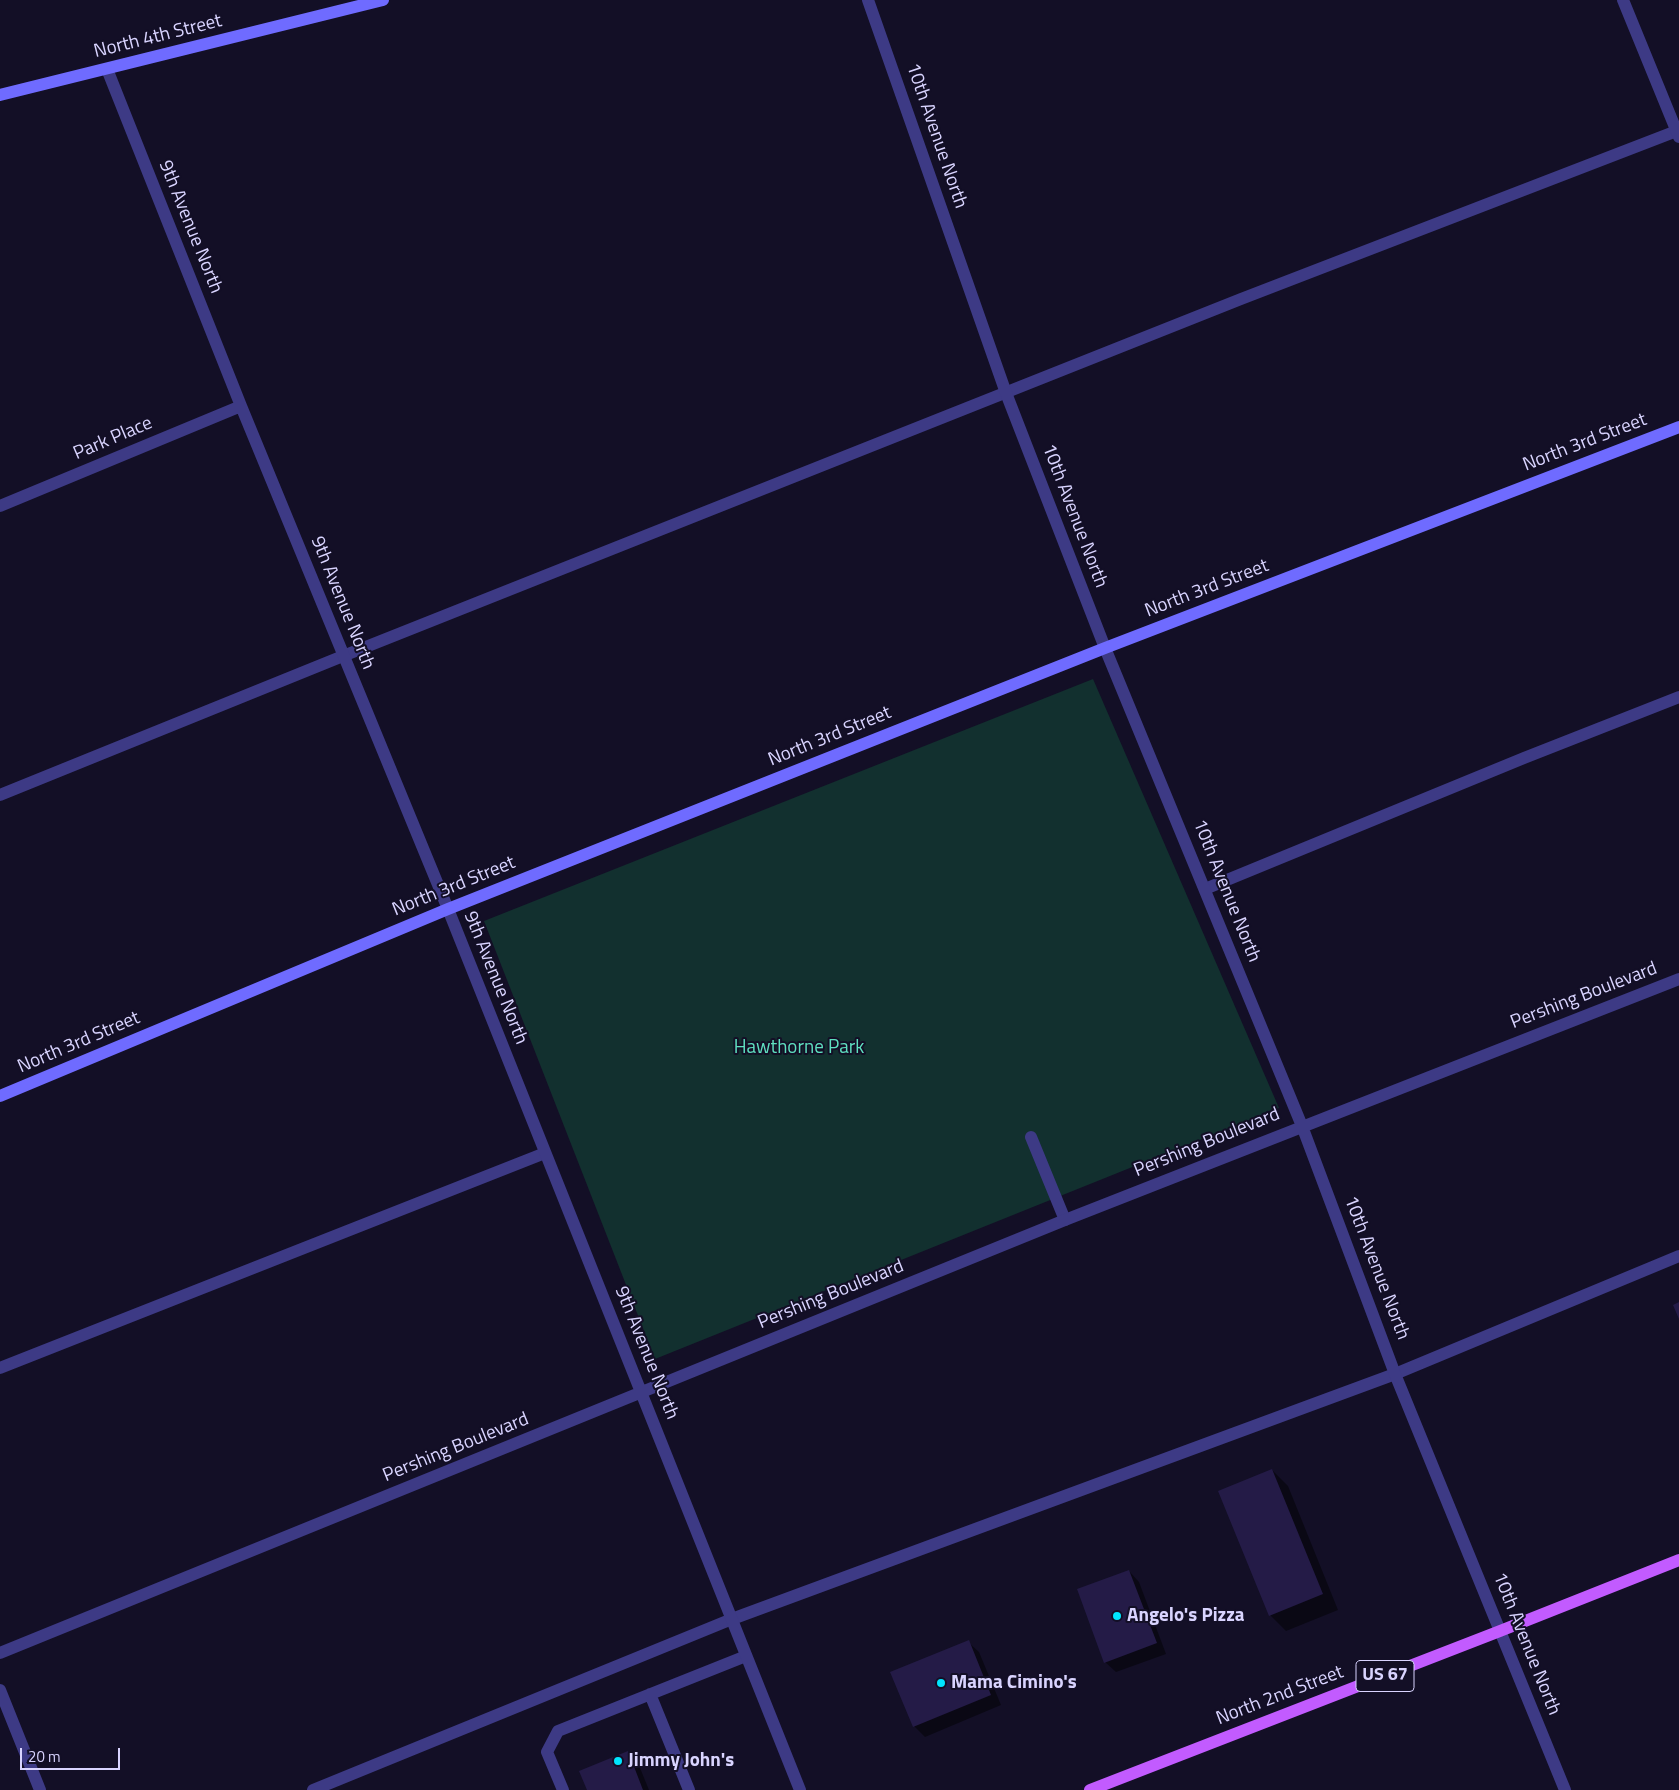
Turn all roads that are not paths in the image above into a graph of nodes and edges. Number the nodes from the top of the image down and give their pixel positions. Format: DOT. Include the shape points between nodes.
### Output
graph roads {
  1 [pos="383,0"];
  2 [pos="868,0"];
  3 [pos="1622,0"];
  4 [pos="107,69"];
  5 [pos="0,95"];
  6 [pos="1678,133"];
  7 [pos="1006,393"];
  8 [pos="241,406"];
  9 [pos="1679,427"];
  10 [pos="0,506"];
  11 [pos="1106,648"];
  12 [pos="343,656"];
  13 [pos="1679,697"];
  14 [pos="0,795"];
  15 [pos="1205,890"];
  16 [pos="448,909"];
  17 [pos="1679,979"];
  18 [pos="0,1096"];
  19 [pos="1302,1126"];
  20 [pos="1031,1137"];
  21 [pos="545,1153"];
  22 [pos="1065,1220"];
  23 [pos="1679,1256"];
  24 [pos="0,1368"];
  25 [pos="1395,1374"];
  26 [pos="642,1393"];
  27 [pos="1679,1560"];
  28 [pos="732,1619"];
  29 [pos="1500,1632"];
  30 [pos="0,1653"];
  31 [pos="746,1656"];
  32 [pos="0,1690"];
  33 [pos="650,1694"];
  34 [pos="40,1790"];
  35 [pos="312,1790"];
  36 [pos="563,1790"];
  37 [pos="688,1790"];
  38 [pos="800,1790"];
  39 [pos="1090,1790"];
  40 [pos="1566,1790"];
  1 -- 4 [label="street, North 4th Street"];
  2 -- 7 [label="street, 10th Avenue North"];
  3 -- 6 [label="street"];
  4 -- 5 [label="street, North 4th Street"];
  4 -- 8 [label="street, 9th Avenue North"];
  6 -- 7 [label="street" via="1241,299"];
  7 -- 11 [label="street, 10th Avenue North"];
  7 -- 12 [label="street"];
  8 -- 10 [label="street, Park Place"];
  8 -- 12 [label="street, 9th Avenue North"];
  9 -- 11 [label="street, North 3rd Street"];
  11 -- 15 [label="street, 10th Avenue North"];
  11 -- 16 [label="street, North 3rd Street"];
  12 -- 14 [label="street"];
  12 -- 16 [label="street, 9th Avenue North"];
  13 -- 15 [label="street"];
  15 -- 19 [label="street, 10th Avenue North"];
  16 -- 18 [label="street, North 3rd Street"];
  16 -- 21 [label="street, 9th Avenue North"];
  17 -- 19 [label="street, Pershing Boulevard"];
  19 -- 22 [label="street, Pershing Boulevard"];
  19 -- 25 [label="street, 10th Avenue North"];
  20 -- 22 [label="street"];
  21 -- 24 [label="street"];
  21 -- 26 [label="street, 9th Avenue North"];
  22 -- 26 [label="street, Pershing Boulevard"];
  23 -- 25 [label="street"];
  25 -- 28 [label="street"];
  25 -- 29 [label="street, 10th Avenue North"];
  26 -- 28 [label="street, 9th Avenue North"];
  26 -- 30 [label="street, Pershing Boulevard"];
  27 -- 29 [label="main road, North 2nd Street / US 67"];
  28 -- 31 [label="street, 9th Avenue North"];
  28 -- 35 [label="street"];
  29 -- 39 [label="main road, North 2nd Street / US 67"];
  29 -- 40 [label="street, 10th Avenue North"];
  31 -- 33 [label="street"];
  31 -- 38 [label="street, 9th Avenue North"];
  32 -- 34 [label="street"];
  33 -- 36 [label="street" via="558,1731 547,1752"];
  33 -- 37 [label="street"];
}
